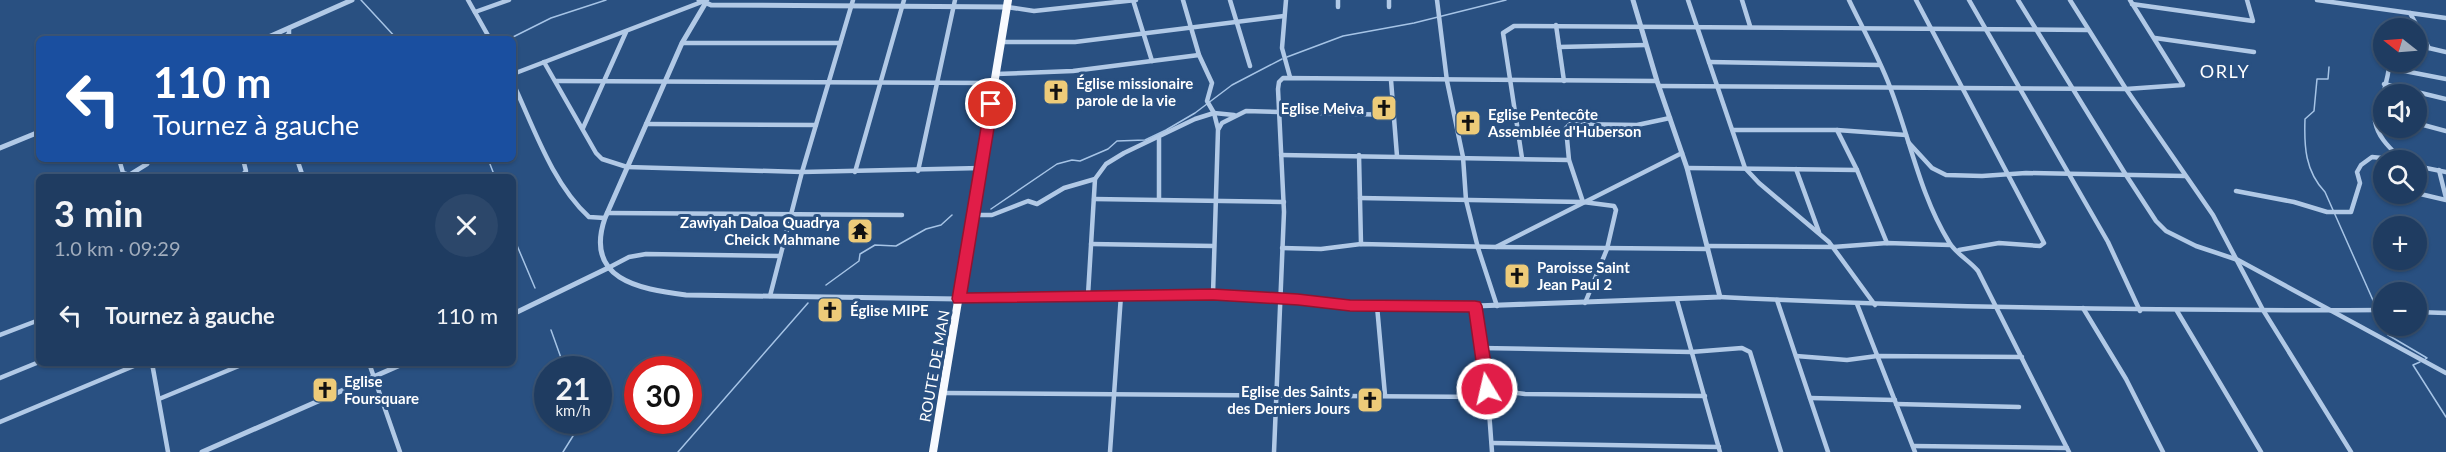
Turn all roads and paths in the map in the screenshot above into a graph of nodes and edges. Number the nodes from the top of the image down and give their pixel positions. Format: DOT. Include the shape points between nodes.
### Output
graph roads {
  1 [pos="352,0"];
  2 [pos="468,0"];
  3 [pos="509,0"];
  4 [pos="1080,0"];
  5 [pos="1134,0"];
  6 [pos="1183,0"];
  7 [pos="1230,0"];
  8 [pos="1286,0"];
  9 [pos="1338,0"];
  10 [pos="1389,0"];
  11 [pos="1437,0"];
  12 [pos="1633,0"];
  13 [pos="1688,0"];
  14 [pos="1742,0"];
  15 [pos="1849,0"];
  16 [pos="1916,0"];
  17 [pos="1969,0"];
  18 [pos="2018,0"];
  19 [pos="2070,0"];
  20 [pos="2247,0"];
  21 [pos="2318,0"];
  22 [pos="2355,0"];
  23 [pos="703,2"];
  24 [pos="797,2"];
  25 [pos="853,2"];
  26 [pos="903,2"];
  27 [pos="2131,2"];
  28 [pos="954,3"];
  29 [pos="1008,4"];
  30 [pos="2359,6"];
  31 [pos="1081,7"];
  32 [pos="1338,7"];
  33 [pos="1389,8"];
  34 [pos="475,12"];
  35 [pos="2410,13"];
  36 [pos="1284,16"];
  37 [pos="2446,18"];
  38 [pos="1237,22"];
  39 [pos="1556,25"];
  40 [pos="1640,25"];
  41 [pos="1696,25"];
  42 [pos="1750,26"];
  43 [pos="289,28"];
  44 [pos="1191,28"];
  45 [pos="1862,28"];
  46 [pos="1932,29"];
  47 [pos="1985,30"];
  48 [pos="2036,30"];
  49 [pos="2088,30"];
  50 [pos="626,31"];
  51 [pos="1144,33"];
  52 [pos="271,36"];
  53 [pos="286,36"];
  54 [pos="488,36"];
  55 [pos="2155,38"];
  56 [pos="1002,42"];
  57 [pos="682,43"];
  58 [pos="840,43"];
  59 [pos="1646,45"];
  60 [pos="1559,46"];
  61 [pos="2429,48"];
  62 [pos="2254,52"];
  63 [pos="2446,52"];
  64 [pos="1199,55"];
  65 [pos="1152,61"];
  66 [pos="544,62"];
  67 [pos="1709,62"];
  68 [pos="1880,65"];
  69 [pos="1250,66"];
  70 [pos="2389,72"];
  71 [pos="2410,72"];
  72 [pos="516,73"];
  73 [pos="996,74"];
  74 [pos="1290,77"];
  75 [pos="2446,79"];
  76 [pos="1391,80"];
  77 [pos="555,81"];
  78 [pos="1447,81"];
  79 [pos="1510,81"];
  80 [pos="1564,81"];
  81 [pos="604,82"];
  82 [pos="664,82"];
  83 [pos="828,83"];
  84 [pos="882,83"];
  85 [pos="995,83"];
  86 [pos="1658,83"];
  87 [pos="937,84"];
  88 [pos="2384,84"];
  89 [pos="1717,86"];
  90 [pos="1890,86"];
  91 [pos="1963,86"];
  92 [pos="2020,86"];
  93 [pos="2071,87"];
  94 [pos="516,89"];
  95 [pos="2126,89"];
  96 [pos="2427,94"];
  97 [pos="2446,99"];
  98 [pos="1279,111"];
  99 [pos="1214,113"];
  100 [pos="1234,115"];
  101 [pos="1393,115"];
  102 [pos="1670,118"];
  103 [pos="646,124"];
  104 [pos="816,125"];
  105 [pos="2427,126"];
  106 [pos="583,128"];
  107 [pos="1218,130"];
  108 [pos="1733,130"];
  109 [pos="1837,130"];
  110 [pos="2446,131"];
  111 [pos="36,133"];
  112 [pos="1906,135"];
  113 [pos="1159,138"];
  114 [pos="2381,138"];
  115 [pos="1909,143"];
  116 [pos="0,148"];
  117 [pos="2392,150"];
  118 [pos="1682,153"];
  119 [pos="1281,155"];
  120 [pos="1359,155"];
  121 [pos="1397,156"];
  122 [pos="1463,157"];
  123 [pos="2373,157"];
  124 [pos="1522,158"];
  125 [pos="1569,160"];
  126 [pos="148,162"];
  127 [pos="627,167"];
  128 [pos="981,168"];
  129 [pos="1687,168"];
  130 [pos="1744,168"];
  131 [pos="2427,168"];
  132 [pos="1796,169"];
  133 [pos="1857,170"];
  134 [pos="2439,170"];
  135 [pos="918,171"];
  136 [pos="802,172"];
  137 [pos="855,172"];
  138 [pos="2446,172"];
  139 [pos="130,174"];
  140 [pos="2069,174"];
  141 [pos="2008,175"];
  142 [pos="2126,175"];
  143 [pos="2185,176"];
  144 [pos="1095,180"];
  145 [pos="2236,191"];
  146 [pos="2427,195"];
  147 [pos="1360,198"];
  148 [pos="1094,199"];
  149 [pos="1159,199"];
  150 [pos="1215,199"];
  151 [pos="2446,199"];
  152 [pos="1466,200"];
  153 [pos="1284,202"];
  154 [pos="1583,202"];
  155 [pos="606,215"];
  156 [pos="790,215"];
  157 [pos="973,215"];
  158 [pos="902,216"];
  159 [pos="1820,235"];
  160 [pos="1887,243"];
  161 [pos="1091,244"];
  162 [pos="1360,244"];
  163 [pos="1950,244"];
  164 [pos="1214,246"];
  165 [pos="1496,247"];
  166 [pos="1833,247"];
  167 [pos="1282,248"];
  168 [pos="1478,248"];
  169 [pos="1707,248"];
  170 [pos="1607,249"];
  171 [pos="1958,250"];
  172 [pos="780,256"];
  173 [pos="2238,260"];
  174 [pos="608,268"];
  175 [pos="1213,294"];
  176 [pos="1088,295"];
  177 [pos="1121,295"];
  178 [pos="770,296"];
  179 [pos="1720,297"];
  180 [pos="1279,298"];
  181 [pos="959,299"];
  182 [pos="1677,300"];
  183 [pos="1777,300"];
  184 [pos="1586,303"];
  185 [pos="1857,304"];
  186 [pos="1875,305"];
  187 [pos="1377,306"];
  188 [pos="1475,306"];
  189 [pos="1497,306"];
  190 [pos="1996,307"];
  191 [pos="2083,308"];
  192 [pos="2373,309"];
  193 [pos="2263,310"];
  194 [pos="2140,311"];
  195 [pos="2177,311"];
  196 [pos="2331,311"];
  197 [pos="2427,312"];
  198 [pos="516,313"];
  199 [pos="2446,313"];
  200 [pos="36,321"];
  201 [pos="0,335"];
  202 [pos="1481,348"];
  203 [pos="1691,352"];
  204 [pos="1877,356"];
  205 [pos="1796,357"];
  206 [pos="2022,357"];
  207 [pos="36,363"];
  208 [pos="134,366"];
  209 [pos="153,366"];
  210 [pos="239,366"];
  211 [pos="370,366"];
  212 [pos="398,366"];
  213 [pos="2446,373"];
  214 [pos="374,377"];
  215 [pos="0,378"];
  216 [pos="1487,389"];
  217 [pos="943,393"];
  218 [pos="1114,393"];
  219 [pos="1275,394"];
  220 [pos="1385,394"];
  221 [pos="1705,396"];
  222 [pos="1488,397"];
  223 [pos="1810,398"];
  224 [pos="159,399"];
  225 [pos="1896,402"];
  226 [pos="2019,407"];
  227 [pos="0,422"];
  228 [pos="1492,442"];
  229 [pos="1914,449"];
  230 [pos="1719,450"];
  231 [pos="2068,450"];
  232 [pos="168,452"];
  233 [pos="202,452"];
  234 [pos="400,452"];
  235 [pos="933,452"];
  236 [pos="1110,452"];
  237 [pos="1274,452"];
  238 [pos="1492,452"];
  239 [pos="1781,452"];
  240 [pos="1828,452"];
  241 [pos="2163,452"];
  242 [pos="2261,452"];
  243 [pos="2351,452"];
  1 -- 43 [label="street"];
  2 -- 34 [label="street"];
  3 -- 34 [label="street"];
  4 -- 31 [label="street"];
  5 -- 31 [label="street"];
  5 -- 51 [label="street"];
  6 -- 44 [label="street"];
  7 -- 38 [label="street"];
  8 -- 36 [label="street"];
  9 -- 32 [label="street"];
  10 -- 33 [label="street"];
  11 -- 78 [label="street"];
  12 -- 40 [label="street"];
  13 -- 41 [label="street"];
  14 -- 42 [label="street"];
  15 -- 45 [label="street"];
  16 -- 46 [label="street"];
  17 -- 47 [label="street"];
  18 -- 48 [label="street"];
  19 -- 49 [label="street"];
  20 -- 27 [label="street" via="2253,21"];
  21 -- 30 [label="street"];
  22 -- 30 [label="street"];
  23 -- 24 [label="street"];
  23 -- 50 [label="street"];
  23 -- 57 [label="street"];
  24 -- 25 [label="street"];
  25 -- 26 [label="street"];
  25 -- 58 [label="street"];
  26 -- 28 [label="street"];
  26 -- 84 [label="street"];
  27 -- 55 [label="street"];
  28 -- 29 [label="street"];
  28 -- 87 [label="street"];
  29 -- 31 [label="street" via="1034,11"];
  29 -- 56 [label="highway, ROUTE DE MAN"];
  30 -- 35 [label="street"];
  34 -- 54 [label="street"];
  35 -- 37 [label="street"];
  35 -- 61 [label="street"];
  36 -- 38 [label="street"];
  36 -- 74 [label="street" via="1281,57"];
  38 -- 44 [label="street"];
  38 -- 69 [label="street"];
  39 -- 40 [label="street"];
  39 -- 60 [label="street"];
  39 -- 79 [label="street" via="1514,26 1503,33"];
  40 -- 41 [label="street"];
  40 -- 59 [label="street"];
  41 -- 42 [label="street"];
  41 -- 67 [label="street"];
  42 -- 45 [label="street"];
  43 -- 52 [label="street"];
  43 -- 53 [label="street"];
  44 -- 51 [label="street"];
  44 -- 64 [label="street"];
  45 -- 46 [label="street"];
  45 -- 68 [label="street"];
  46 -- 47 [label="street"];
  46 -- 91 [label="street"];
  47 -- 48 [label="street"];
  47 -- 92 [label="street"];
  48 -- 49 [label="street"];
  48 -- 93 [label="street"];
  49 -- 95 [label="street"];
  50 -- 66 [label="street"];
  50 -- 81 [label="street"];
  51 -- 56 [label="street" via="1075,42"];
  51 -- 65 [label="street"];
  55 -- 62 [label="street"];
  55 -- 95 [label="street" via="2183,85"];
  56 -- 73 [label="highway, ROUTE DE MAN"];
  57 -- 58 [label="street"];
  57 -- 82 [label="street"];
  58 -- 83 [label="street"];
  59 -- 60 [label="street"];
  59 -- 86 [label="street"];
  60 -- 80 [label="street"];
  61 -- 63 [label="street"];
  64 -- 65 [label="street"];
  64 -- 99 [label="street" via="1212,81 1207,101"];
  65 -- 73 [label="street" via="1073,71"];
  66 -- 72 [label="street"];
  66 -- 77 [label="street"];
  67 -- 68 [label="street"];
  67 -- 89 [label="street"];
  68 -- 90 [label="street"];
  70 -- 88 [label="street"];
  71 -- 75 [label="street"];
  73 -- 85 [label="highway, ROUTE DE MAN"];
  74 -- 76 [label="street"];
  74 -- 98 [label="street" via="1279,82"];
  76 -- 78 [label="street"];
  76 -- 101 [label="street"];
  77 -- 81 [label="street"];
  77 -- 106 [label="street"];
  78 -- 79 [label="street"];
  78 -- 122 [label="street"];
  79 -- 80 [label="street"];
  79 -- 124 [label="street"];
  80 -- 86 [label="street"];
  81 -- 82 [label="street"];
  81 -- 106 [label="street"];
  82 -- 83 [label="street"];
  82 -- 103 [label="street"];
  83 -- 84 [label="street"];
  83 -- 104 [label="street"];
  84 -- 87 [label="street"];
  84 -- 137 [label="street"];
  85 -- 87 [label="street"];
  85 -- 128 [label="highway, ROUTE DE MAN"];
  86 -- 89 [label="street"];
  86 -- 102 [label="street"];
  87 -- 135 [label="street"];
  89 -- 90 [label="street"];
  89 -- 108 [label="street"];
  90 -- 91 [label="street"];
  90 -- 112 [label="street"];
  91 -- 92 [label="street"];
  91 -- 141 [label="street"];
  92 -- 93 [label="street"];
  92 -- 140 [label="street"];
  93 -- 95 [label="street"];
  93 -- 142 [label="street"];
  94 -- 155 [label="street" via="572,199 589,217"];
  95 -- 143 [label="street"];
  96 -- 97 [label="street"];
  98 -- 100 [label="street"];
  98 -- 101 [label="street"];
  98 -- 119 [label="street"];
  99 -- 100 [label="street"];
  99 -- 107 [label="street"];
  99 -- 113 [label="street"];
  100 -- 107 [label="street"];
  101 -- 121 [label="street"];
  102 -- 118 [label="street"];
  102 -- 125 [label="street" via="1637,125 1570,124 1566,128"];
  103 -- 104 [label="street"];
  103 -- 127 [label="street"];
  104 -- 136 [label="street"];
  105 -- 110 [label="street"];
  106 -- 127 [label="street" via="596,153"];
  107 -- 150 [label="street"];
  108 -- 109 [label="street"];
  108 -- 130 [label="street"];
  109 -- 112 [label="street"];
  109 -- 133 [label="street"];
  111 -- 116 [label="street"];
  112 -- 115 [label="street"];
  113 -- 144 [label="street" via="1106,164"];
  113 -- 149 [label="street"];
  114 -- 117 [label="street"];
  115 -- 141 [label="street" via="1942,174"];
  115 -- 163 [label="street" via="1927,197"];
  118 -- 129 [label="street"];
  118 -- 154 [label="street"];
  119 -- 120 [label="street"];
  119 -- 153 [label="street"];
  120 -- 121 [label="street"];
  120 -- 147 [label="street"];
  121 -- 122 [label="street"];
  122 -- 124 [label="street"];
  122 -- 152 [label="street"];
  123 -- 145 [label="street" via="2358,169 2360,183 2351,212 2327,212"];
  124 -- 125 [label="street"];
  125 -- 154 [label="street"];
  126 -- 139 [label="street"];
  127 -- 136 [label="street"];
  127 -- 155 [label="street"];
  128 -- 135 [label="street"];
  128 -- 157 [label="highway, ROUTE DE MAN"];
  129 -- 130 [label="street"];
  129 -- 169 [label="street"];
  130 -- 132 [label="street"];
  130 -- 159 [label="street"];
  131 -- 134 [label="street"];
  132 -- 133 [label="street"];
  132 -- 159 [label="street"];
  133 -- 160 [label="street"];
  134 -- 138 [label="street"];
  134 -- 151 [label="street"];
  135 -- 137 [label="street"];
  136 -- 137 [label="street"];
  136 -- 156 [label="street"];
  140 -- 141 [label="street"];
  140 -- 142 [label="street"];
  140 -- 194 [label="street" via="2108,242"];
  141 -- 171 [label="street" via="2044,246 1999,243"];
  142 -- 143 [label="street"];
  142 -- 173 [label="street" via="2166,231"];
  143 -- 173 [label="street"];
  144 -- 148 [label="street"];
  144 -- 157 [label="street" via="1064,188 1037,204 1028,201 992,215"];
  146 -- 151 [label="street"];
  147 -- 152 [label="street"];
  147 -- 162 [label="street"];
  148 -- 149 [label="street"];
  148 -- 161 [label="street"];
  149 -- 150 [label="street"];
  150 -- 153 [label="street"];
  150 -- 164 [label="street"];
  152 -- 154 [label="street"];
  152 -- 168 [label="street"];
  153 -- 167 [label="street"];
  154 -- 165 [label="street"];
  154 -- 170 [label="street" via="1616,208"];
  155 -- 156 [label="street"];
  155 -- 174 [label="street" via="598,245"];
  156 -- 158 [label="street"];
  156 -- 172 [label="street"];
  157 -- 181 [label="highway, ROUTE DE MAN"];
  159 -- 166 [label="street"];
  160 -- 163 [label="street"];
  160 -- 166 [label="street"];
  161 -- 164 [label="street"];
  161 -- 176 [label="street"];
  162 -- 167 [label="street"];
  162 -- 168 [label="street"];
  163 -- 171 [label="street"];
  164 -- 175 [label="street"];
  165 -- 168 [label="street"];
  165 -- 170 [label="street"];
  166 -- 169 [label="street"];
  166 -- 186 [label="street"];
  167 -- 180 [label="street"];
  168 -- 189 [label="street"];
  169 -- 170 [label="street"];
  169 -- 179 [label="street"];
  170 -- 184 [label="street"];
  171 -- 190 [label="street" via="1978,271"];
  172 -- 174 [label="street" via="646,254 629,257"];
  172 -- 178 [label="street"];
  173 -- 193 [label="street"];
  173 -- 196 [label="street"];
  174 -- 178 [label="street" via="623,279 662,292"];
  174 -- 198 [label="street"];
  175 -- 177 [label="street"];
  175 -- 180 [label="street"];
  176 -- 177 [label="street"];
  176 -- 181 [label="street"];
  177 -- 218 [label="street"];
  178 -- 181 [label="street"];
  179 -- 182 [label="street"];
  179 -- 183 [label="street"];
  180 -- 187 [label="street"];
  180 -- 219 [label="street"];
  181 -- 217 [label="highway, ROUTE DE MAN"];
  182 -- 184 [label="street"];
  182 -- 203 [label="street"];
  183 -- 185 [label="street"];
  183 -- 205 [label="street"];
  184 -- 189 [label="street"];
  185 -- 186 [label="street"];
  185 -- 204 [label="street"];
  186 -- 190 [label="street"];
  187 -- 188 [label="street"];
  187 -- 220 [label="street"];
  188 -- 189 [label="street"];
  188 -- 202 [label="street"];
  190 -- 191 [label="street"];
  190 -- 206 [label="street"];
  191 -- 194 [label="street"];
  191 -- 241 [label="street" via="2126,379"];
  192 -- 196 [label="street"];
  193 -- 195 [label="street"];
  193 -- 196 [label="street"];
  193 -- 243 [label="street"];
  194 -- 195 [label="street"];
  195 -- 242 [label="street"];
  196 -- 213 [label="street"];
  197 -- 199 [label="street"];
  200 -- 201 [label="street"];
  202 -- 203 [label="street"];
  202 -- 216 [label="street"];
  203 -- 221 [label="street"];
  203 -- 239 [label="street" via="1742,348 1750,352"];
  204 -- 205 [label="street" via="1847,360"];
  204 -- 206 [label="street"];
  204 -- 225 [label="street"];
  205 -- 223 [label="street"];
  206 -- 231 [label="street"];
  207 -- 215 [label="street"];
  208 -- 227 [label="street"];
  209 -- 224 [label="street"];
  210 -- 224 [label="street"];
  211 -- 214 [label="street"];
  212 -- 214 [label="street"];
  214 -- 233 [label="street"];
  214 -- 234 [label="street"];
  216 -- 221 [label="street"];
  216 -- 222 [label="street"];
  217 -- 218 [label="street"];
  217 -- 235 [label="highway, ROUTE DE MAN"];
  218 -- 219 [label="street"];
  218 -- 236 [label="street"];
  219 -- 220 [label="street"];
  219 -- 237 [label="street"];
  220 -- 222 [label="street"];
  221 -- 230 [label="street"];
  222 -- 228 [label="street"];
  223 -- 225 [label="street"];
  223 -- 240 [label="street"];
  224 -- 232 [label="street"];
  225 -- 226 [label="street"];
  225 -- 229 [label="street"];
  228 -- 230 [label="street"];
  228 -- 238 [label="street"];
  229 -- 231 [label="street"];
}
